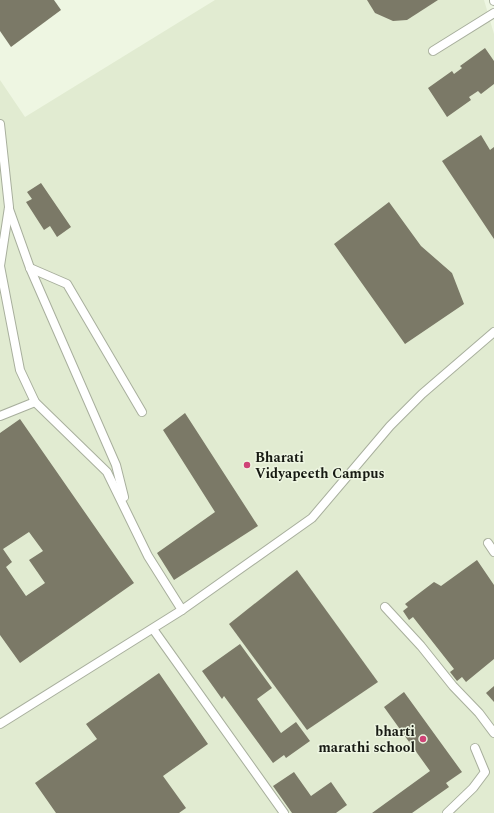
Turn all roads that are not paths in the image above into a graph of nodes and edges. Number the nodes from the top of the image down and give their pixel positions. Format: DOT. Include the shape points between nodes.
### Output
graph roads {
  1 [pos="494,13"];
  2 [pos="433,51"];
  3 [pos="0,124"];
  4 [pos="9,207"];
  5 [pos="30,268"];
  6 [pos="494,332"];
  7 [pos="35,402"];
  8 [pos="142,412"];
  9 [pos="0,416"];
  10 [pos="128,514"];
  11 [pos="488,543"];
  12 [pos="494,552"];
  13 [pos="385,607"];
  14 [pos="182,610"];
  15 [pos="153,629"];
  16 [pos="0,724"];
  17 [pos="494,732"];
  18 [pos="475,748"];
  19 [pos="284,813"];
  20 [pos="447,813"];
  1 -- 2 [label="lane"];
  3 -- 4 [label="lane"];
  4 -- 5 [label="lane"];
  4 -- 7 [label="lane" via="0,266 20,370"];
  5 -- 8 [label="lane" via="67,284"];
  5 -- 10 [label="lane" via="116,465"];
  6 -- 14 [label="lane" via="422,394 390,426 312,518"];
  7 -- 9 [label="lane"];
  7 -- 10 [label="lane" via="107,472"];
  10 -- 14 [label="lane" via="148,556"];
  11 -- 12 [label="lane"];
  13 -- 17 [label="lane"];
  14 -- 15 [label="lane"];
  15 -- 16 [label="lane"];
  15 -- 19 [label="lane"];
  18 -- 20 [label="lane" via="485,772 473,788"];
}
